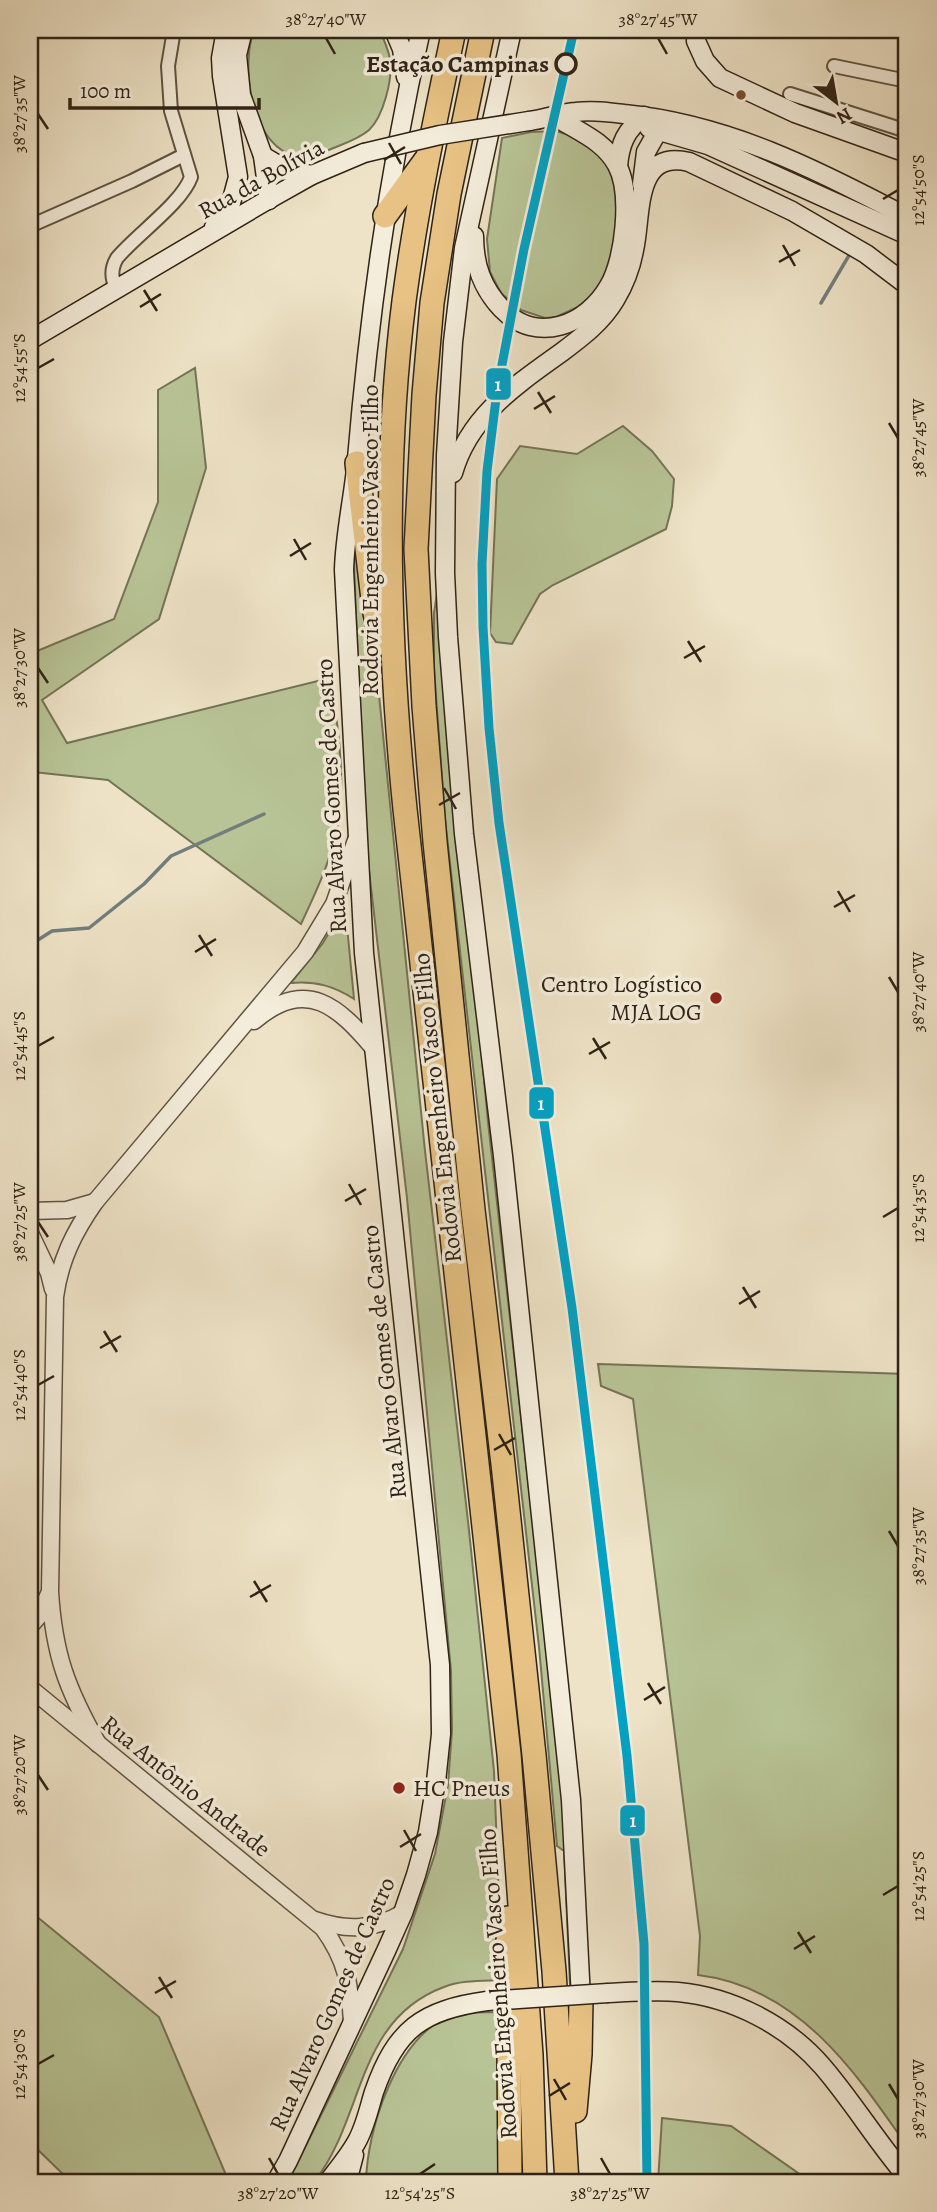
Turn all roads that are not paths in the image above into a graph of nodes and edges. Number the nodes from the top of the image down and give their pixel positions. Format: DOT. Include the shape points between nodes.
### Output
graph roads {
  1 [pos="174,30"];
  2 [pos="226,30"];
  3 [pos="243,30"];
  4 [pos="394,30"];
  5 [pos="421,30"];
  6 [pos="454,30"];
  7 [pos="483,30"];
  8 [pos="512,30"];
  9 [pos="696,41"];
  10 [pos="834,66"];
  11 [pos="907,81"];
  12 [pos="408,86"];
  13 [pos="790,94"];
  14 [pos="533,121"];
  15 [pos="638,121"];
  16 [pos="564,122"];
  17 [pos="659,130"];
  18 [pos="907,131"];
  19 [pos="907,153"];
  20 [pos="184,155"];
  21 [pos="263,156"];
  22 [pos="429,156"];
  23 [pos="618,166"];
  24 [pos="312,175"];
  25 [pos="237,177"];
  26 [pos="641,195"];
  27 [pos="266,201"];
  28 [pos="473,208"];
  29 [pos="385,216"];
  30 [pos="907,217"];
  31 [pos="30,226"];
  32 [pos="907,235"];
  33 [pos="198,242"];
  34 [pos="907,285"];
  35 [pos="116,290"];
  36 [pos="30,340"];
  37 [pos="356,463"];
  38 [pos="446,532"];
  39 [pos="396,719"];
  40 [pos="356,837"];
  41 [pos="231,1041"];
  42 [pos="375,1050"];
  43 [pos="95,1202"];
  44 [pos="30,1210"];
  45 [pos="30,1233"];
  46 [pos="55,1297"];
  47 [pos="50,1592"];
  48 [pos="30,1626"];
  49 [pos="30,1688"];
  50 [pos="98,1744"];
  51 [pos="509,1754"];
  52 [pos="403,1913"];
  53 [pos="314,1920"];
  54 [pos="581,1999"];
  55 [pos="352,2024"];
  56 [pos="357,2141"];
  57 [pos="567,2176"];
  58 [pos="907,2178"];
  59 [pos="276,2182"];
  60 [pos="328,2182"];
  61 [pos="347,2182"];
  62 [pos="510,2182"];
  63 [pos="535,2182"];
  1 -- 20 [label="street" via="169,90"];
  2 -- 25 [label="main road" via="222,76"];
  3 -- 21 [label="main road" via="237,55 241,94"];
  4 -- 12 [label="main road"];
  5 -- 12 [label="main road, Rodovia Engenheiro Vasco Filho"];
  6 -- 22 [label="highway, Rodovia Engenheiro Vasco Filho"];
  7 -- 57 [label="highway, Rodovia Engenheiro Vasco Filho" via="432,303 416,549 435,842 534,1755"];
  8 -- 28 [label="main road"];
  9 -- 19 [label="main road" via="720,78 795,114"];
  10 -- 11 [label="street"];
  12 -- 29 [label="main road, Rodovia Engenheiro Vasco Filho"];
  13 -- 18 [label="street"];
  14 -- 15 [label="main road, Rua da Bolívia" via="576,111"];
  14 -- 16 [label="main road, Rua da Bolívia"];
  14 -- 24 [label="main road, Rua da Bolívia, bridge" via="440,135 364,153"];
  15 -- 16 [label="main road, Rua da Bolívia"];
  15 -- 17 [label="main road, Rua da Bolívia"];
  15 -- 23 [label="main road" via="622,139"];
  15 -- 30 [label="main road, Rua da Bolívia" via="715,130 833,178"];
  16 -- 23 [label="main road" via="595,140"];
  17 -- 26 [label="main road" via="646,152"];
  17 -- 32 [label="main road, Rua da Bolívia" via="708,145"];
  20 -- 31 [label="street"];
  20 -- 35 [label="street" via="190,181 117,258 111,275"];
  21 -- 24 [label="main road" via="288,171"];
  21 -- 27 [label="main road"];
  22 -- 29 [label="highway"];
  22 -- 39 [label="highway, Rodovia Engenheiro Vasco Filho" via="404,303 393,436 391,631"];
  23 -- 28 [label="main road" via="625,215 617,267 598,303 570,323 534,328 521,324 497,303 475,263"];
  24 -- 27 [label="main road, Rua da Bolívia"];
  25 -- 27 [label="main road" via="253,195"];
  25 -- 33 [label="main road" via="236,191 224,215"];
  26 -- 34 [label="main road" via="650,172 672,160 689,162 792,211 866,254"];
  26 -- 38 [label="main road" via="634,254 614,302 598,323 513,389 472,430 458,452"];
  27 -- 33 [label="main road, Rua da Bolívia"];
  28 -- 38 [label="main road" via="453,342"];
  29 -- 37 [label="main road, Rodovia Engenheiro Vasco Filho"];
  33 -- 35 [label="main road, Rua da Bolívia"];
  35 -- 36 [label="main road, Rua da Bolívia"];
  37 -- 39 [label="highway" via="374,608"];
  37 -- 40 [label="main road, Rua Alvaro Gomes de Castro" via="344,570"];
  38 -- 54 [label="main road" via="447,637 462,808 571,1800"];
  39 -- 51 [label="highway, Rodovia Engenheiro Vasco Filho"];
  40 -- 41 [label="street" via="323,925"];
  40 -- 42 [label="main road, Rua Alvaro Gomes de Castro"];
  41 -- 42 [label="street" via="275,1007 311,1000 346,1016"];
  41 -- 43 [label="street"];
  42 -- 52 [label="main road, Rua Alvaro Gomes de Castro" via="440,1665 436,1782 428,1832"];
  43 -- 44 [label="street" via="67,1210"];
  43 -- 46 [label="street" via="68,1245"];
  45 -- 46 [label="street"];
  46 -- 47 [label="street"];
  47 -- 48 [label="street"];
  47 -- 50 [label="street" via="62,1671"];
  49 -- 50 [label="street, Rua Antônio Andrade"];
  50 -- 53 [label="street, Rua Antônio Andrade"];
  51 -- 62 [label="highway"];
  51 -- 63 [label="highway, Rodovia Engenheiro Vasco Filho" via="531,2055"];
  52 -- 53 [label="street, Rua Antônio Andrade" via="365,1928"];
  52 -- 55 [label="main road, Rua Alvaro Gomes de Castro"];
  53 -- 55 [label="street, Rua Antônio Andrade" via="345,1966"];
  54 -- 57 [label="highway"];
  55 -- 59 [label="main road, Rua Alvaro Gomes de Castro"];
  56 -- 58 [label="main road, bridge" via="377,2083 403,2037 432,2014 486,2001 676,1992 733,2005 790,2036 824,2068"];
  56 -- 60 [label="main road"];
  56 -- 61 [label="main road"];
}
